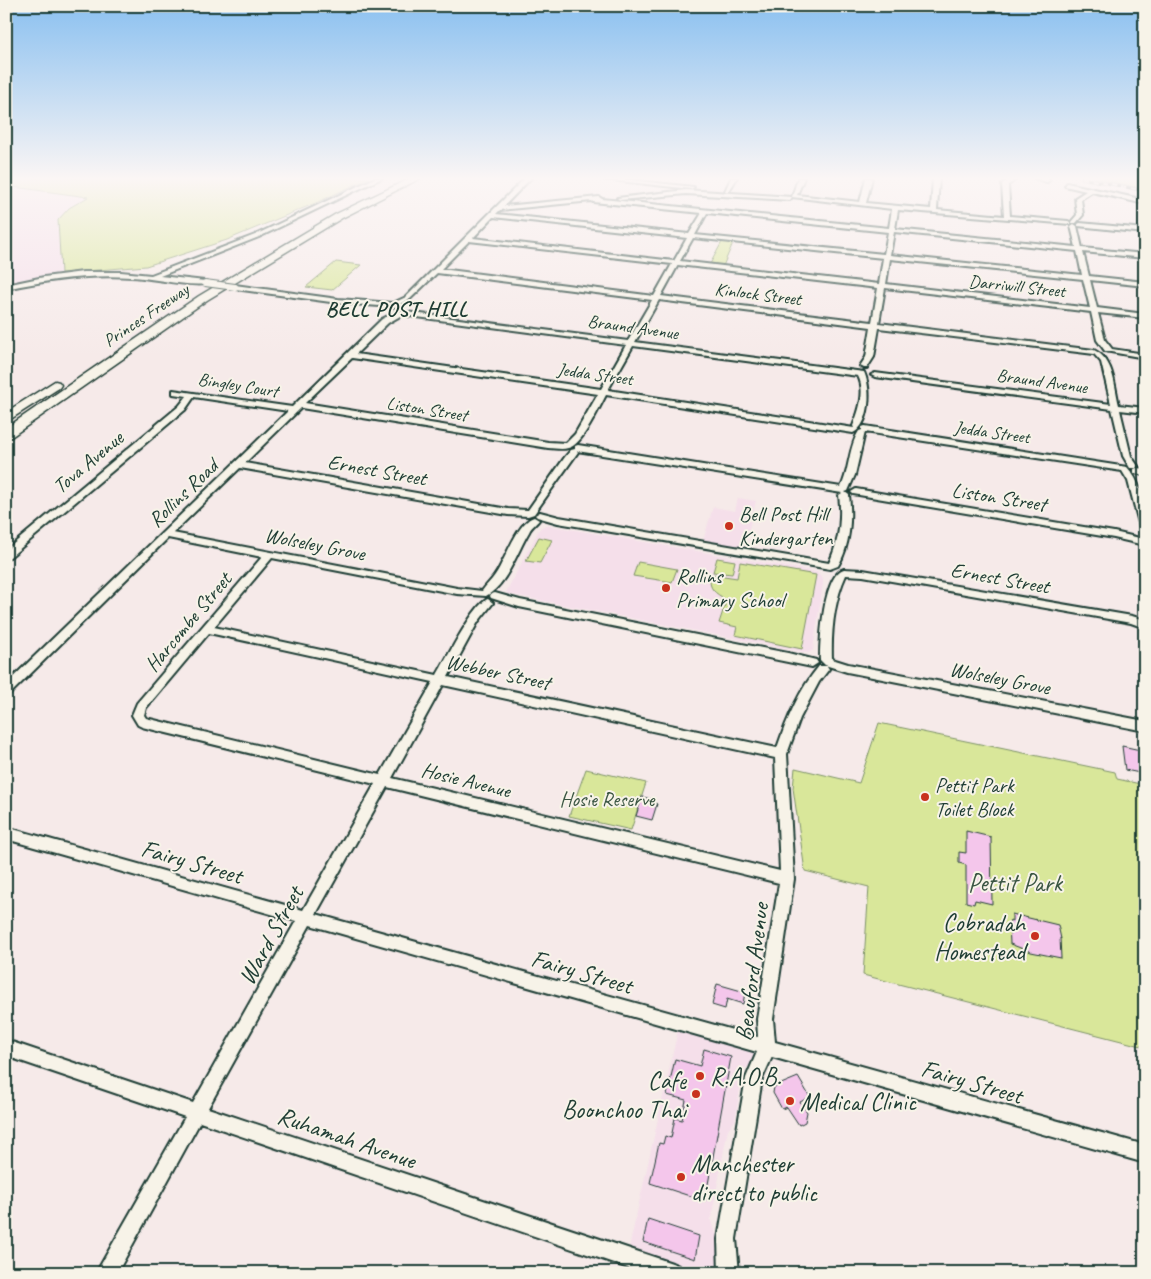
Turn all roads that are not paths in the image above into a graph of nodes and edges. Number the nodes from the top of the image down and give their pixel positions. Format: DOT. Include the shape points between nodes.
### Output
graph roads {
  1 [pos="253,238"];
  2 [pos="285,238"];
  3 [pos="303,238"];
  4 [pos="690,238"];
  5 [pos="707,238"];
  6 [pos="889,238"];
  7 [pos="963,238"];
  8 [pos="1077,238"];
  9 [pos="468,239"];
  10 [pos="1080,250"];
  11 [pos="1145,256"];
  12 [pos="886,257"];
  13 [pos="676,263"];
  14 [pos="173,268"];
  15 [pos="437,271"];
  16 [pos="152,277"];
  17 [pos="160,278"];
  18 [pos="1087,278"];
  19 [pos="1145,284"];
  20 [pos="881,286"];
  21 [pos="6,287"];
  22 [pos="656,297"];
  23 [pos="408,298"];
  24 [pos="338,301"];
  25 [pos="393,305"];
  26 [pos="404,310"];
  27 [pos="1094,310"];
  28 [pos="385,314"];
  29 [pos="1145,316"];
  30 [pos="148,322"];
  31 [pos="874,324"];
  32 [pos="632,340"];
  33 [pos="1097,348"];
  34 [pos="1109,354"];
  35 [pos="350,356"];
  36 [pos="1145,356"];
  37 [pos="870,357"];
  38 [pos="862,370"];
  39 [pos="875,372"];
  40 [pos="61,381"];
  41 [pos="866,384"];
  42 [pos="176,392"];
  43 [pos="603,392"];
  44 [pos="192,395"];
  45 [pos="1115,404"];
  46 [pos="1145,404"];
  47 [pos="298,408"];
  48 [pos="1145,411"];
  49 [pos="6,418"];
  50 [pos="859,429"];
  51 [pos="6,434"];
  52 [pos="571,449"];
  53 [pos="239,465"];
  54 [pos="1133,469"];
  55 [pos="849,493"];
  56 [pos="532,517"];
  57 [pos="166,535"];
  58 [pos="1143,537"];
  59 [pos="6,555"];
  60 [pos="269,555"];
  61 [pos="837,569"];
  62 [pos="487,598"];
  63 [pos="1132,620"];
  64 [pos="1145,620"];
  65 [pos="1145,624"];
  66 [pos="206,629"];
  67 [pos="820,665"];
  68 [pos="441,680"];
  69 [pos="6,691"];
  70 [pos="138,715"];
  71 [pos="1145,726"];
  72 [pos="781,754"];
  73 [pos="384,780"];
  74 [pos="6,834"];
  75 [pos="787,879"];
  76 [pos="307,917"];
  77 [pos="6,1048"];
  78 [pos="767,1049"];
  79 [pos="198,1113"];
  80 [pos="1145,1154"];
  81 [pos="106,1273"];
  82 [pos="672,1273"];
  83 [pos="729,1273"];
  1 -- 14 [label="street"];
  2 -- 30 [label="highway, Princes Freeway"];
  3 -- 51 [label="highway, Princes Freeway" via="203,298"];
  4 -- 13 [label="street"];
  5 -- 12 [label="street"];
  6 -- 12 [label="street"];
  7 -- 10 [label="street"];
  8 -- 10 [label="street"];
  9 -- 13 [label="street, Darriwill Street"];
  9 -- 15 [label="street"];
  10 -- 11 [label="street"];
  10 -- 18 [label="street"];
  12 -- 18 [label="street"];
  12 -- 20 [label="street"];
  13 -- 20 [label="street, Darriwill Street"];
  13 -- 22 [label="street"];
  14 -- 16 [label="street"];
  14 -- 17 [label="street"];
  15 -- 22 [label="street, Kinlock Street"];
  15 -- 23 [label="street"];
  16 -- 17 [label="street"];
  16 -- 21 [label="street" via="92,274"];
  17 -- 24 [label="street, bridge"];
  18 -- 19 [label="street"];
  18 -- 27 [label="street"];
  20 -- 27 [label="street, Darriwill Street"];
  20 -- 31 [label="street"];
  22 -- 31 [label="street, Kinlock Street"];
  22 -- 32 [label="street"];
  23 -- 25 [label="street"];
  23 -- 26 [label="street"];
  24 -- 25 [label="street, Braund Avenue"];
  24 -- 28 [label="street"];
  25 -- 26 [label="street, Braund Avenue"];
  25 -- 28 [label="street"];
  26 -- 28 [label="street, Rollins Road"];
  26 -- 32 [label="street, Braund Avenue"];
  27 -- 29 [label="street, Darriwill Street"];
  27 -- 33 [label="street"];
  28 -- 35 [label="street, Rollins Road"];
  31 -- 33 [label="street, Kinlock Street"];
  31 -- 37 [label="street"];
  32 -- 38 [label="street, Braund Avenue"];
  32 -- 43 [label="street"];
  33 -- 34 [label="street"];
  33 -- 34 [label="street, Kinlock Street"];
  34 -- 36 [label="street"];
  34 -- 45 [label="street"];
  35 -- 43 [label="street, Jedda Street"];
  35 -- 47 [label="street, Rollins Road"];
  37 -- 38 [label="street"];
  37 -- 39 [label="street"];
  38 -- 39 [label="street, Braund Avenue"];
  38 -- 41 [label="street"];
  39 -- 41 [label="street"];
  39 -- 45 [label="street, Braund Avenue"];
  40 -- 49 [label="highway"];
  41 -- 50 [label="street"];
  42 -- 44 [label="street, Bingley Court"];
  43 -- 50 [label="street, Jedda Street"];
  43 -- 52 [label="street"];
  44 -- 47 [label="street, Bingley Court"];
  44 -- 59 [label="street, Tova Avenue" via="182,408"];
  45 -- 46 [label="street, Braund Avenue"];
  45 -- 48 [label="street, Braund Avenue"];
  45 -- 54 [label="street"];
  47 -- 52 [label="street, Liston Street"];
  47 -- 53 [label="street, Rollins Road"];
  50 -- 54 [label="street, Jedda Street"];
  50 -- 55 [label="street"];
  52 -- 55 [label="street, Liston Street"];
  52 -- 56 [label="street, Ward Street"];
  53 -- 56 [label="street, Ernest Street"];
  53 -- 57 [label="street, Rollins Road"];
  54 -- 58 [label="street"];
  55 -- 58 [label="street, Liston Street"];
  55 -- 61 [label="street, Beauford Avenue"];
  56 -- 61 [label="street, Ernest Street"];
  56 -- 62 [label="street, Ward Street"];
  57 -- 60 [label="street, Wolseley Grove"];
  57 -- 69 [label="street, Rollins Road"];
  60 -- 62 [label="street, Wolseley Grove"];
  60 -- 66 [label="street, Harcombe Street"];
  61 -- 63 [label="street, Ernest Street"];
  61 -- 67 [label="street, Beauford Avenue" via="826,646"];
  62 -- 67 [label="street, Wolseley Grove"];
  62 -- 68 [label="street, Ward Street"];
  63 -- 64 [label="street, Ernest Street"];
  63 -- 65 [label="street, Ernest Street"];
  66 -- 68 [label="street, Webber Street"];
  66 -- 70 [label="street, Harcombe Street" via="141,706"];
  67 -- 71 [label="street, Wolseley Grove"];
  67 -- 72 [label="street, Beauford Avenue" via="794,718"];
  68 -- 72 [label="street, Webber Street"];
  68 -- 73 [label="street, Ward Street"];
  70 -- 73 [label="street, Hosie Avenue" via="142,722"];
  72 -- 75 [label="street, Beauford Avenue"];
  73 -- 75 [label="street, Hosie Avenue"];
  73 -- 76 [label="street, Ward Street"];
  74 -- 76 [label="street, Fairy Street"];
  75 -- 78 [label="street, Beauford Avenue" via="765,1019"];
  76 -- 78 [label="street, Fairy Street"];
  76 -- 79 [label="street, Ward Street"];
  77 -- 79 [label="street, Ruhamah Avenue"];
  78 -- 80 [label="street, Fairy Street"];
  78 -- 83 [label="street, Beauford Avenue" via="754,1078 726,1239"];
  79 -- 81 [label="street, Ward Street"];
  79 -- 82 [label="street, Ruhamah Avenue"];
}
